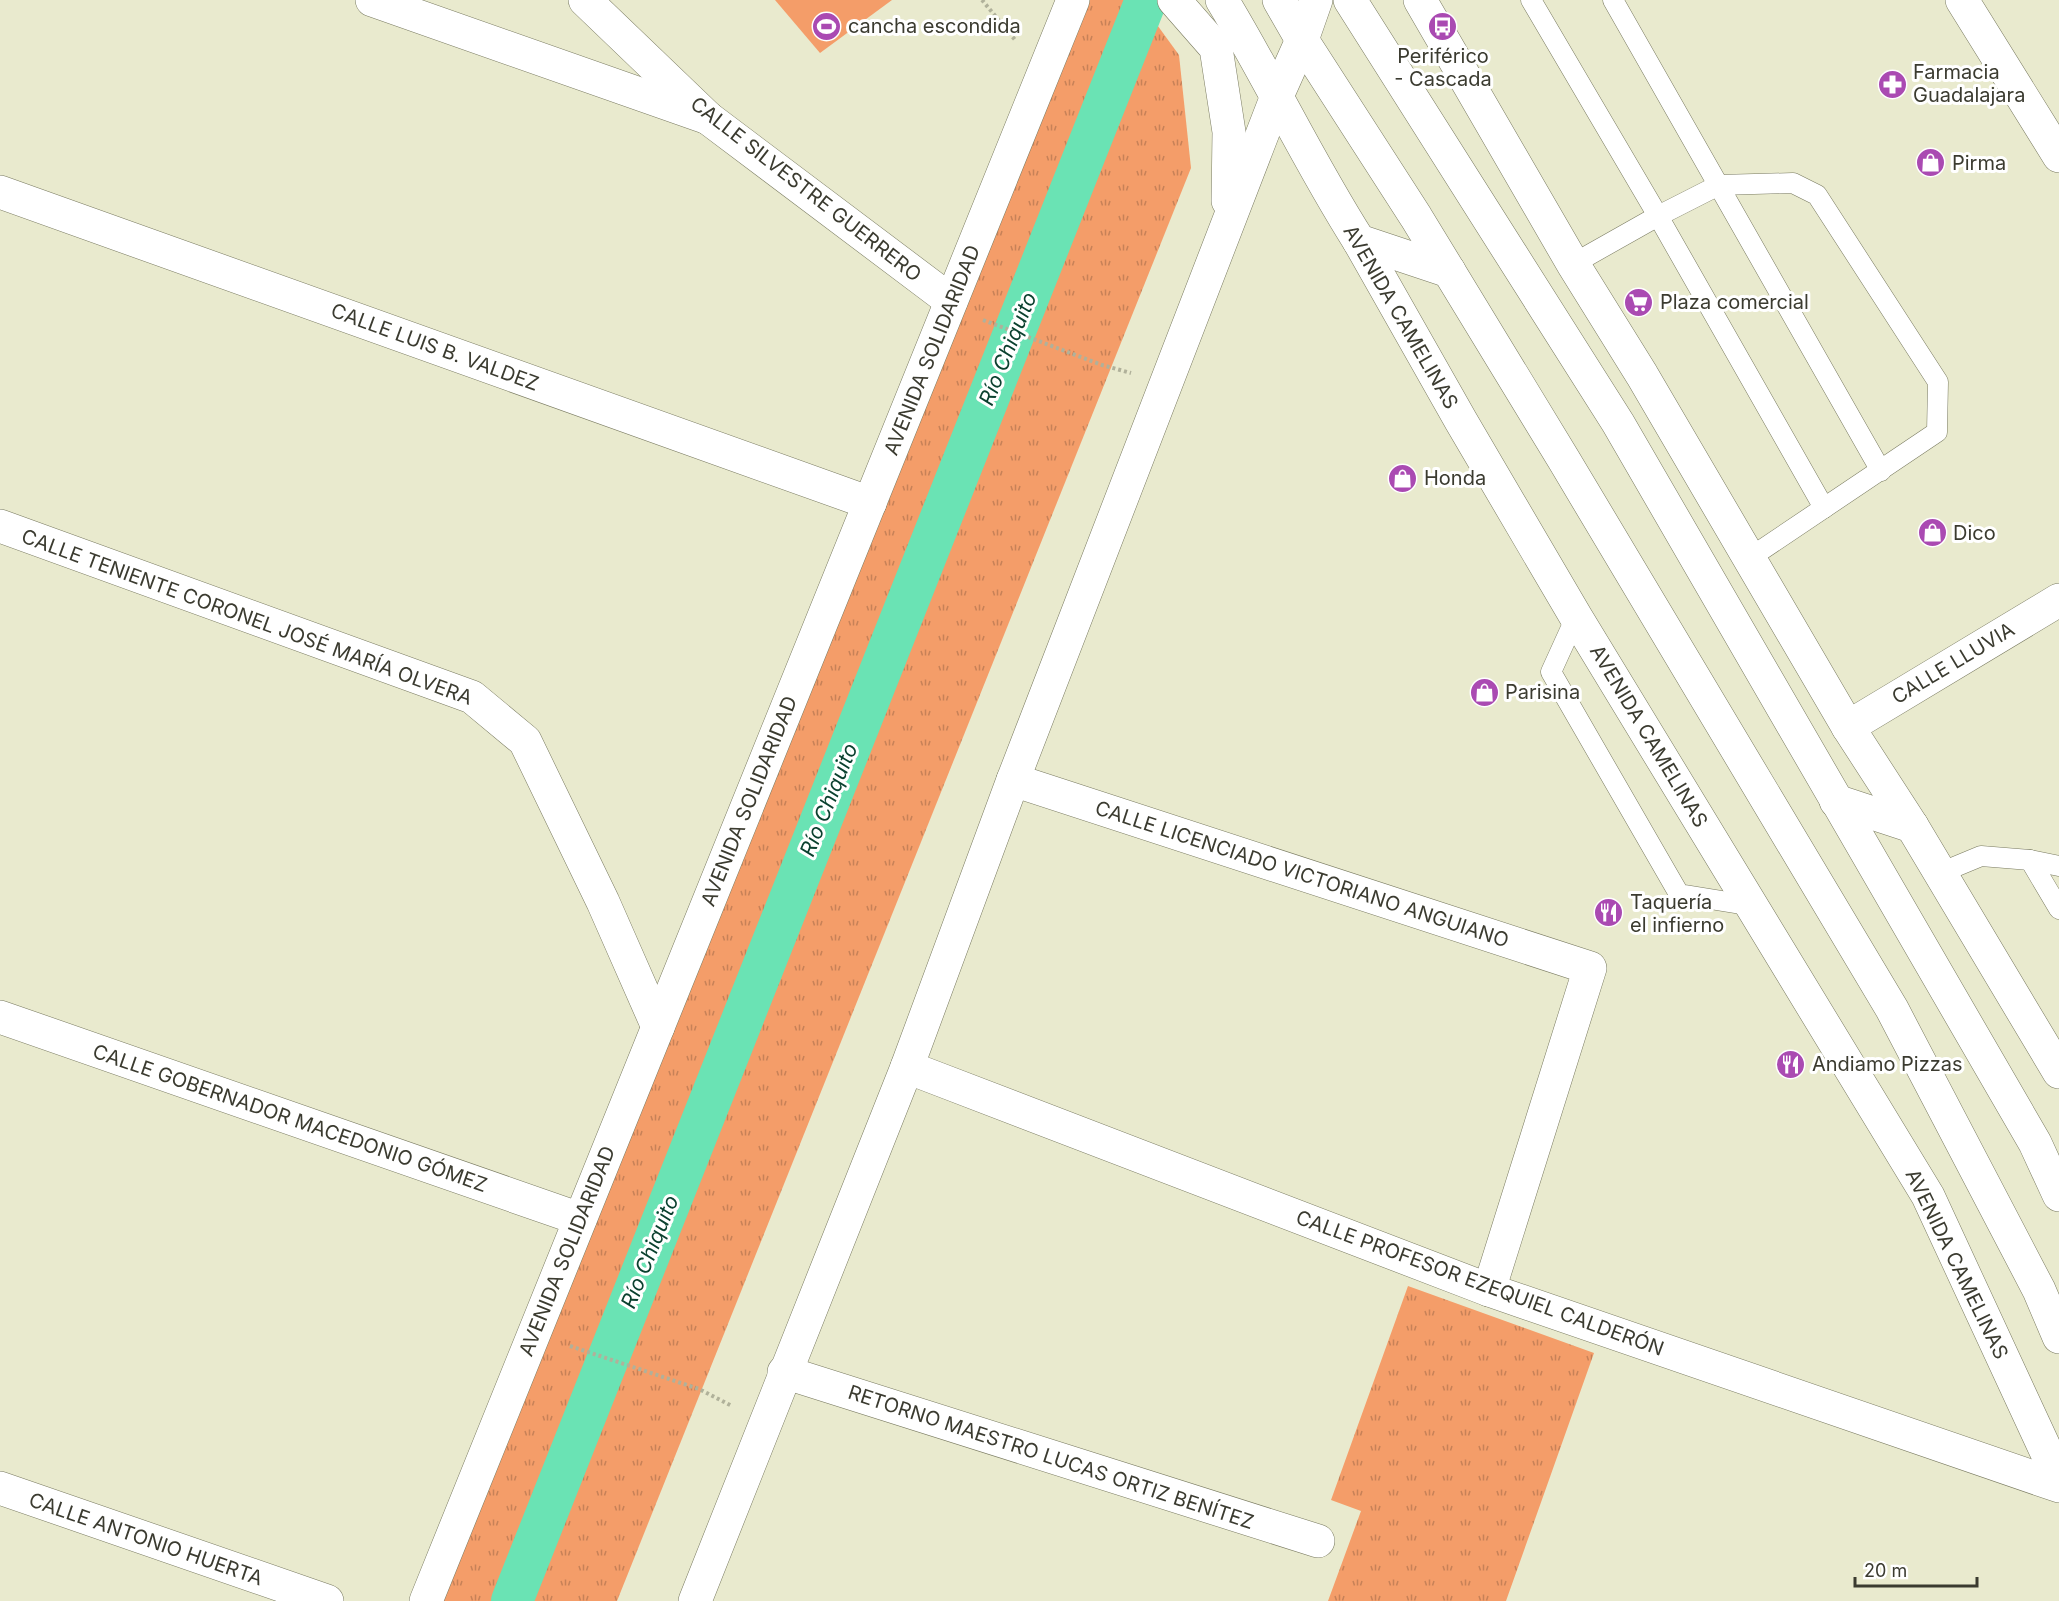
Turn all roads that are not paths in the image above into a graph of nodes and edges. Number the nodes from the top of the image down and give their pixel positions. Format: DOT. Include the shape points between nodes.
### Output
graph roads {
  1 [pos="372,0"];
  2 [pos="585,0"];
  3 [pos="1073,0"];
  4 [pos="1174,0"];
  5 [pos="1222,0"];
  6 [pos="1279,0"];
  7 [pos="1316,0"];
  8 [pos="1350,0"];
  9 [pos="1420,0"];
  10 [pos="1531,0"];
  11 [pos="1613,0"];
  12 [pos="1962,0"];
  13 [pos="1302,40"];
  14 [pos="1277,96"];
  15 [pos="708,118"];
  16 [pos="2059,156"];
  17 [pos="1719,185"];
  18 [pos="0,192"];
  19 [pos="1658,216"];
  20 [pos="1227,226"];
  21 [pos="1359,241"];
  22 [pos="1573,264"];
  23 [pos="1449,271"];
  24 [pos="964,309"];
  25 [pos="1881,471"];
  26 [pos="870,502"];
  27 [pos="1824,508"];
  28 [pos="0,526"];
  29 [pos="1748,556"];
  30 [pos="2059,600"];
  31 [pos="1576,617"];
  32 [pos="1848,727"];
  33 [pos="1013,780"];
  34 [pos="1836,801"];
  35 [pos="1912,826"];
  36 [pos="2030,860"];
  37 [pos="2059,866"];
  38 [pos="1940,873"];
  39 [pos="1753,906"];
  40 [pos="2059,909"];
  41 [pos="0,1017"];
  42 [pos="658,1027"];
  43 [pos="907,1067"];
  44 [pos="2059,1072"];
  45 [pos="2059,1195"];
  46 [pos="580,1220"];
  47 [pos="1489,1290"];
  48 [pos="2059,1337"];
  49 [pos="784,1372"];
  50 [pos="2059,1479"];
  51 [pos="2059,1486"];
  52 [pos="0,1488"];
  53 [pos="1318,1541"];
  54 [pos="327,1601"];
  55 [pos="426,1601"];
  56 [pos="695,1601"];
  1 -- 15 [label="main road"];
  2 -- 15 [label="main road, CALLE SILVESTRE GUERRERO"];
  3 -- 24 [label="main road, AVENIDA SOLIDARIDAD"];
  4 -- 20 [label="main road" via="1216,48 1229,132"];
  5 -- 14 [label="main road, AVENIDA CAMELINAS"];
  6 -- 13 [label="main road"];
  7 -- 13 [label="main road"];
  8 -- 34 [label="main road" via="1618,423"];
  9 -- 22 [label="main road"];
  10 -- 19 [label="lane"];
  11 -- 17 [label="lane"];
  12 -- 16 [label="main road"];
  13 -- 14 [label="main road"];
  13 -- 23 [label="main road"];
  14 -- 20 [label="main road"];
  14 -- 21 [label="main road, AVENIDA CAMELINAS"];
  15 -- 24 [label="main road, CALLE SILVESTRE GUERRERO"];
  17 -- 19 [label="lane"];
  17 -- 25 [label="lane"];
  17 -- 25 [label="lane" via="1793,183 1817,195 1938,382 1937,432"];
  18 -- 26 [label="main road, CALLE LUIS B. VALDEZ"];
  19 -- 22 [label="lane"];
  19 -- 27 [label="lane"];
  20 -- 33 [label="main road"];
  21 -- 23 [label="main road"];
  21 -- 31 [label="main road, AVENIDA CAMELINAS"];
  22 -- 29 [label="main road"];
  23 -- 48 [label="main road" via="1892,1009 2039,1290"];
  24 -- 26 [label="main road, AVENIDA SOLIDARIDAD"];
  25 -- 27 [label="lane"];
  26 -- 42 [label="main road, AVENIDA SOLIDARIDAD"];
  27 -- 29 [label="lane"];
  28 -- 42 [label="main road, CALLE TENIENTE CORONEL JOSÉ MARÍA OLVERA" via="472,697 525,741"];
  29 -- 32 [label="main road"];
  30 -- 32 [label="main road, CALLE LLUVIA"];
  31 -- 39 [label="main road, AVENIDA CAMELINAS"];
  31 -- 39 [label="lane" via="1551,672 1679,894"];
  32 -- 35 [label="main road"];
  33 -- 43 [label="main road"];
  33 -- 47 [label="main road, CALLE LICENCIADO VICTORIANO ANGUIANO" via="1590,968"];
  34 -- 35 [label="main road"];
  34 -- 45 [label="main road" via="2036,1143"];
  35 -- 38 [label="main road"];
  36 -- 37 [label="lane"];
  36 -- 38 [label="lane" via="1981,856"];
  36 -- 40 [label="lane"];
  38 -- 44 [label="main road"];
  39 -- 50 [label="main road, AVENIDA CAMELINAS" via="1928,1196"];
  41 -- 46 [label="main road, CALLE GOBERNADOR MACEDONIO GÓMEZ"];
  42 -- 46 [label="main road, AVENIDA SOLIDARIDAD"];
  43 -- 47 [label="main road, CALLE PROFESOR EZEQUIEL CALDERÓN"];
  43 -- 49 [label="main road"];
  46 -- 55 [label="main road, AVENIDA SOLIDARIDAD"];
  47 -- 51 [label="main road, CALLE PROFESOR EZEQUIEL CALDERÓN"];
  49 -- 53 [label="main road, RETORNO MAESTRO LUCAS ORTIZ BENÍTEZ"];
  49 -- 56 [label="main road"];
  52 -- 54 [label="main road, CALLE ANTONIO HUERTA"];
}
